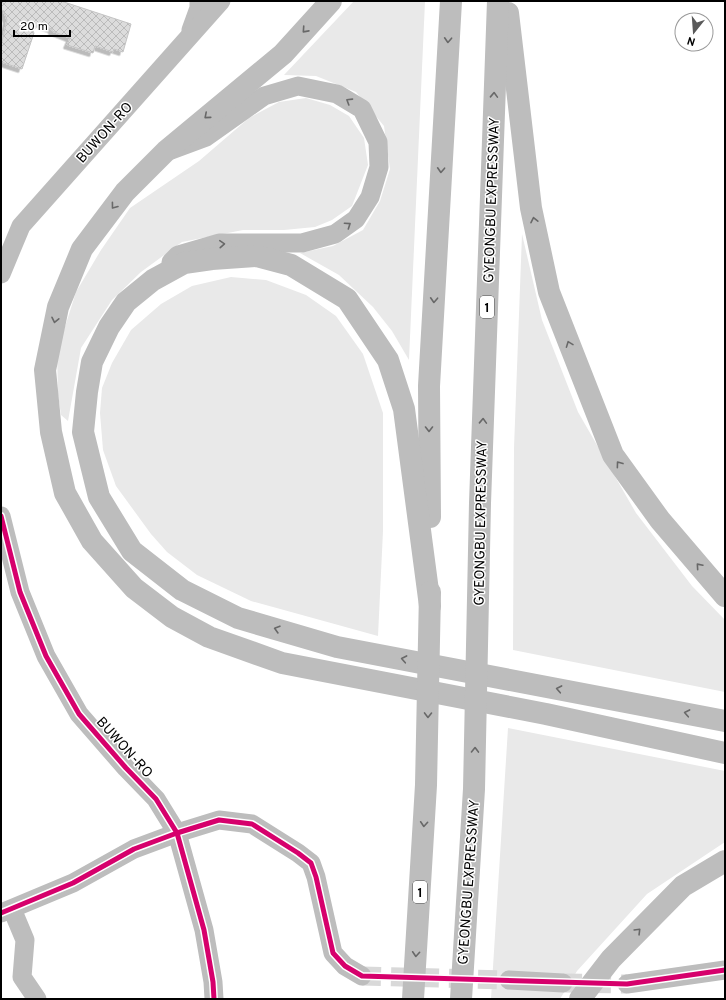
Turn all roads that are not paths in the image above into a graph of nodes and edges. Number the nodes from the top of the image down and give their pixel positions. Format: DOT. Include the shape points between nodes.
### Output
graph roads {
  1 [pos="199,1"];
  2 [pos="221,1"];
  3 [pos="331,1"];
  4 [pos="451,1"];
  5 [pos="498,1"];
  6 [pos="507,1"];
  7 [pos="187,40"];
  8 [pos="166,151"];
  9 [pos="1,274"];
  10 [pos="153,280"];
  11 [pos="1,516"];
  12 [pos="725,596"];
  13 [pos="430,606"];
  14 [pos="725,721"];
  15 [pos="725,753"];
  16 [pos="178,833"];
  17 [pos="725,861"];
  18 [pos="7,911"];
  19 [pos="725,970"];
  20 [pos="362,976"];
  21 [pos="509,980"];
  22 [pos="563,983"];
  23 [pos="627,984"];
  24 [pos="581,998"];
  25 [pos="37,999"];
  26 [pos="214,999"];
  27 [pos="413,999"];
  28 [pos="460,999"];
  1 -- 7 [label="street" via="199,8"];
  2 -- 7 [label="street, BUWON-RO"];
  3 -- 8 [label="highway, one-way" via="282,54"];
  4 -- 13 [label="highway, 1, one-way" via="429,386"];
  28 -- 5 [label="highway, GYEONGBU EXPRESSWAY / 1, one-way" via="474,789 480,503"];
  12 -- 6 [label="highway, one-way" via="660,520 613,455 549,292 531,208"];
  7 -- 9 [label="street, BUWON-RO" via="21,226"];
  10 -- 8 [label="street, one-way" via="178,255 219,243 302,243 335,234 356,219 370,197 379,167 378,142 362,109 337,94 298,86 264,96 206,137"];
  8 -- 15 [label="highway, one-way" via="125,192 82,249 58,307 45,370 51,432 65,493 92,541 129,582 178,620 209,637 282,663 546,714"];
  10 -- 13 [label="highway" via="184,263 257,256 291,265 347,299 388,360 404,409"];
  14 -- 10 [label="highway, one-way" via="337,647 238,618 182,590 132,551 99,497 83,432 86,392 92,362 108,327 126,302"];
  11 -- 16 [label="street, BUWON-RO" via="20,592 46,656 79,714 156,799"];
  13 -- 27 [label="highway, 1, one-way" via="426,785"];
  16 -- 18 [label="street" via="134,849 73,883"];
  16 -- 20 [label="street" via="219,820 252,824 311,863 334,953 345,966"];
  16 -- 26 [label="street, BUWON-RO" via="204,930"];
  24 -- 17 [label="highway, one-way" via="611,959 683,886"];
  18 -- 25 [label="street" via="25,940 22,977"];
  19 -- 23 [label="street"];
  21 -- 22 [label="street"];
}
